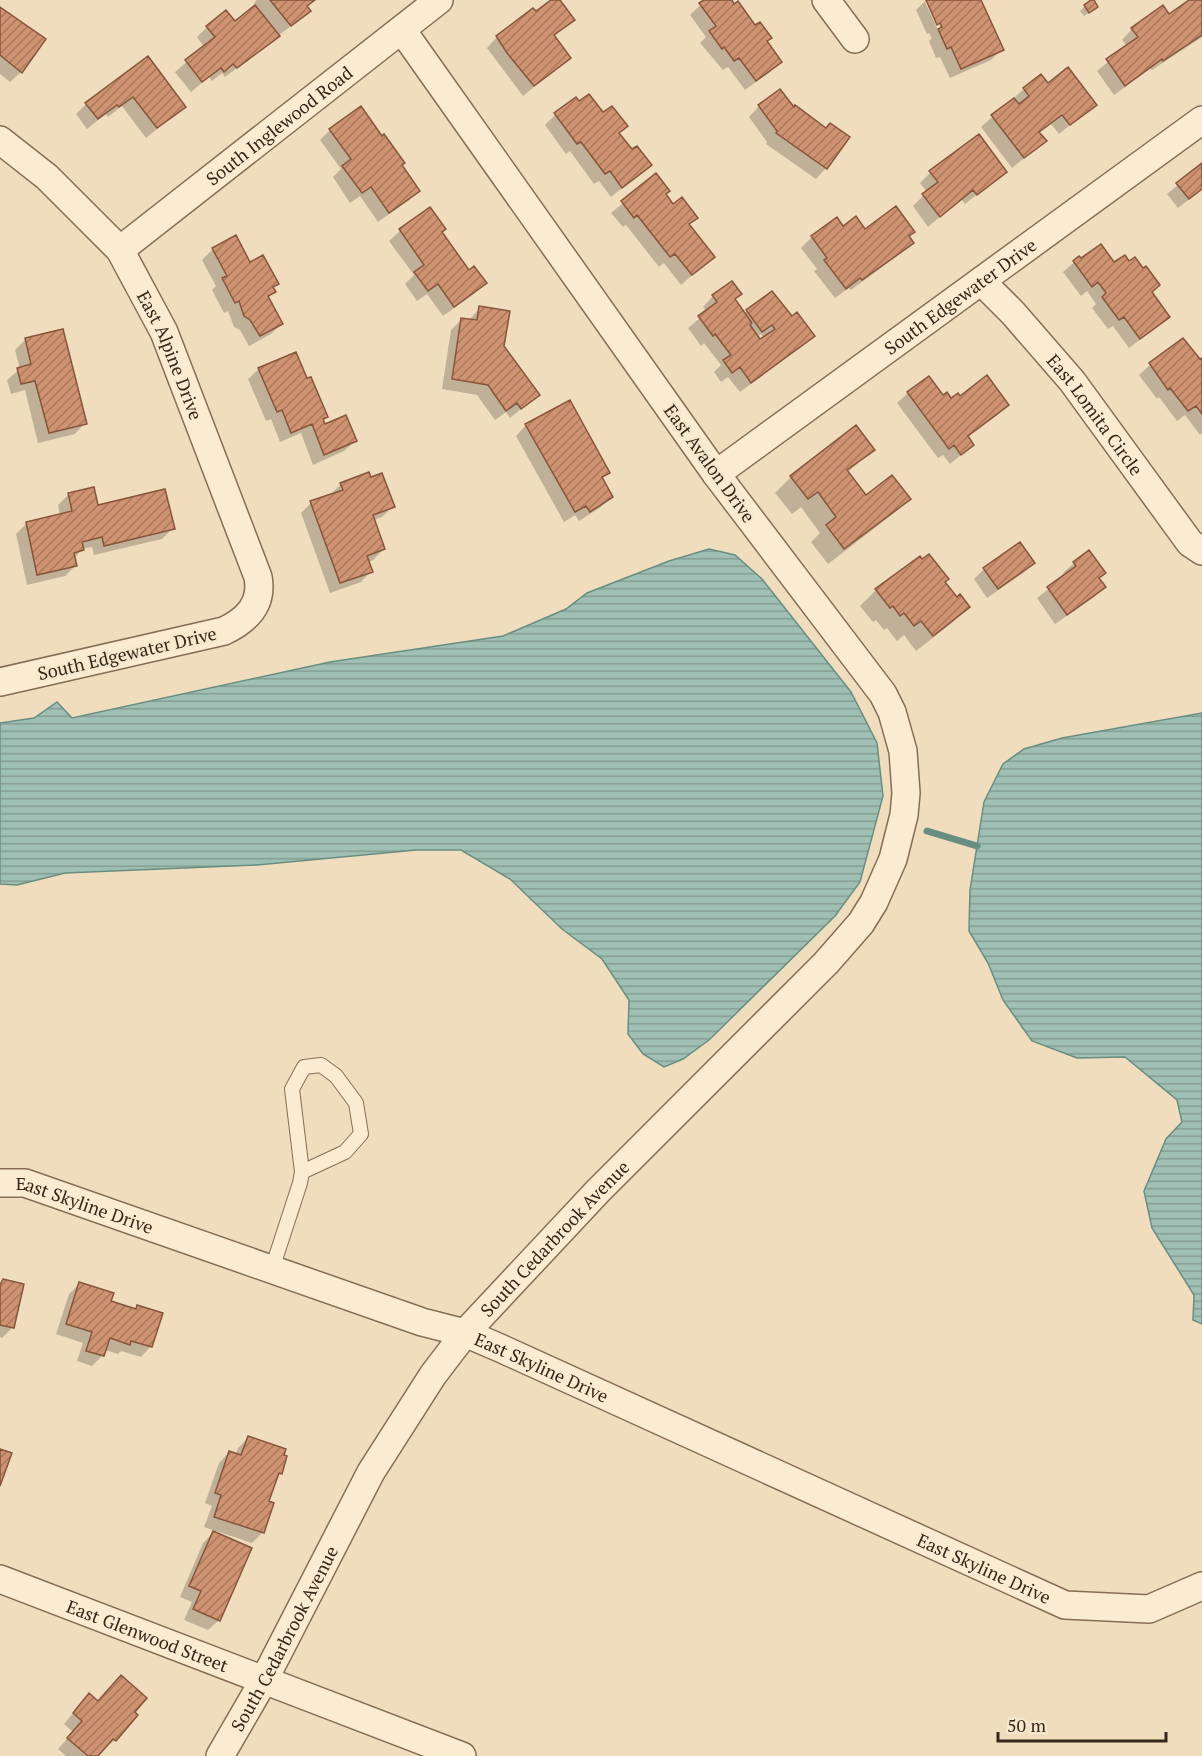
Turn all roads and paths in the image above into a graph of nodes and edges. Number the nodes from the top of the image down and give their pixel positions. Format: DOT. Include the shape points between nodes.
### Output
graph roads {
  1 [pos="440,0"];
  2 [pos="826,0"];
  3 [pos="402,30"];
  4 [pos="855,39"];
  5 [pos="1202,120"];
  6 [pos="0,140"];
  7 [pos="120,250"];
  8 [pos="981,281"];
  9 [pos="716,474"];
  10 [pos="1202,551"];
  11 [pos="249,615"];
  12 [pos="0,682"];
  13 [pos="861,923"];
  14 [pos="302,1172"];
  15 [pos="0,1183"];
  16 [pos="272,1269"];
  17 [pos="465,1334"];
  18 [pos="0,1579"];
  19 [pos="1202,1586"];
  20 [pos="264,1680"];
  21 [pos="220,1756"];
  22 [pos="462,1756"];
  1 -- 3 [label="street, South Inglewood Road"];
  2 -- 4 [label="street"];
  3 -- 7 [label="street, South Inglewood Road"];
  3 -- 9 [label="street, East Avalon Drive"];
  5 -- 8 [label="street, South Edgewater Drive"];
  6 -- 7 [label="street, East Alpine Drive" via="47,177"];
  7 -- 11 [label="street, East Alpine Drive" via="164,332 258,577 259,596"];
  8 -- 9 [label="street, South Edgewater Drive"];
  8 -- 10 [label="street, East Lomita Circle" via="1072,381 1190,543"];
  9 -- 13 [label="street, East Avalon Drive" via="872,678 899,731 906,770 904,815 893,860"];
  11 -- 12 [label="street, South Edgewater Drive" via="215,634"];
  13 -- 17 [label="street, South Cedarbrook Avenue" via="826,963 590,1199"];
  14 -- 14 [label="lane" via="292,1089 304,1067 321,1065 336,1076 356,1103 361,1134 345,1152"];
  14 -- 16 [label="lane"];
  15 -- 16 [label="street, East Skyline Drive" via="26,1183"];
  16 -- 17 [label="street, East Skyline Drive"];
  17 -- 19 [label="street, East Skyline Drive" via="1065,1605 1149,1609"];
  17 -- 20 [label="street, South Cedarbrook Avenue" via="433,1375 371,1472"];
  18 -- 20 [label="street, East Glenwood Street"];
  20 -- 21 [label="street, South Cedarbrook Avenue"];
  20 -- 22 [label="street, East Glenwood Street"];
}
